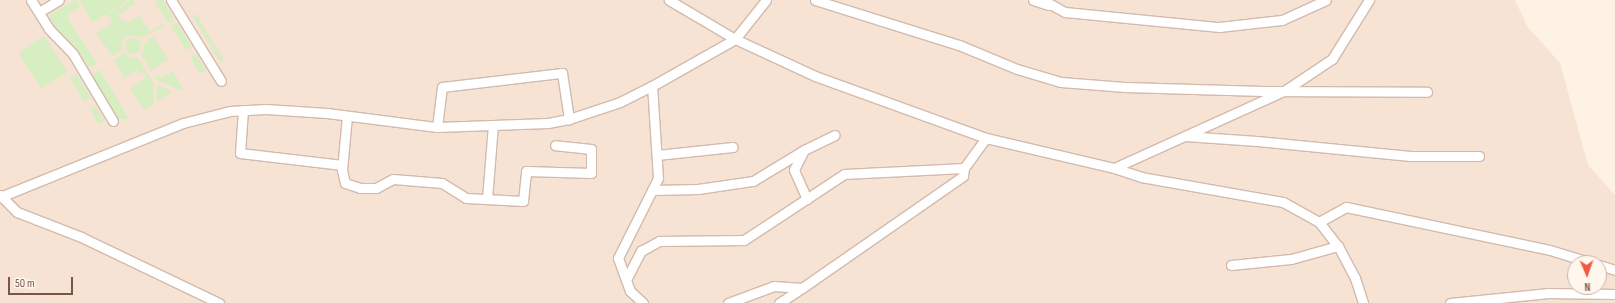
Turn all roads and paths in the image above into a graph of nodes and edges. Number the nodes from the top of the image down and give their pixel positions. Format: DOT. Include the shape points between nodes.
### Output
graph roads {
  1 [pos="31,0"];
  2 [pos="59,0"];
  3 [pos="171,0"];
  4 [pos="669,0"];
  5 [pos="766,0"];
  6 [pos="815,0"];
  7 [pos="1033,0"];
  8 [pos="1043,0"];
  9 [pos="1326,0"];
  10 [pos="1369,0"];
  11 [pos="1053,7"];
  12 [pos="39,12"];
  13 [pos="736,38"];
  14 [pos="221,81"];
  15 [pos="652,86"];
  16 [pos="1284,91"];
  17 [pos="1426,92"];
  18 [pos="243,110"];
  19 [pos="347,116"];
  20 [pos="569,120"];
  21 [pos="114,121"];
  22 [pos="493,125"];
  23 [pos="437,127"];
  24 [pos="835,135"];
  25 [pos="1183,136"];
  26 [pos="986,138"];
  27 [pos="555,145"];
  28 [pos="733,147"];
  29 [pos="804,150"];
  30 [pos="657,155"];
  31 [pos="1478,156"];
  32 [pos="342,165"];
  33 [pos="964,168"];
  34 [pos="1114,168"];
  35 [pos="652,190"];
  36 [pos="1,196"];
  37 [pos="487,199"];
  38 [pos="807,199"];
  39 [pos="1319,222"];
  40 [pos="1338,246"];
  41 [pos="1567,255"];
  42 [pos="1231,265"];
  43 [pos="626,280"];
  44 [pos="802,288"];
  45 [pos="1615,294"];
  46 [pos="219,303"];
  47 [pos="643,303"];
  48 [pos="728,303"];
  49 [pos="779,303"];
  50 [pos="1363,303"];
  51 [pos="1450,303"];
  1 -- 12 [label="street"];
  2 -- 12 [label="street"];
  3 -- 14 [label="street"];
  4 -- 13 [label="street"];
  5 -- 13 [label="street"];
  6 -- 16 [label="street" via="1061,82 1125,87"];
  7 -- 11 [label="street"];
  8 -- 11 [label="street"];
  9 -- 11 [label="street" via="1282,20 1219,27 1065,12"];
  10 -- 16 [label="street" via="1332,59"];
  12 -- 21 [label="street" via="49,29 73,54"];
  13 -- 15 [label="street"];
  13 -- 26 [label="street" via="815,76"];
  15 -- 20 [label="street" via="620,102"];
  15 -- 30 [label="street"];
  16 -- 17 [label="street"];
  16 -- 25 [label="street"];
  18 -- 19 [label="street" via="266,109"];
  18 -- 32 [label="street" via="240,153"];
  18 -- 36 [label="street" via="230,110 183,123"];
  19 -- 23 [label="street"];
  19 -- 32 [label="street"];
  20 -- 22 [label="street"];
  20 -- 23 [label="street" via="562,73 442,87"];
  22 -- 23 [label="street"];
  22 -- 37 [label="street"];
  24 -- 29 [label="street"];
  25 -- 31 [label="street" via="1410,156"];
  25 -- 34 [label="street"];
  26 -- 33 [label="street"];
  26 -- 34 [label="street"];
  27 -- 37 [label="street" via="591,149 591,173 526,171 523,201"];
  28 -- 30 [label="street"];
  29 -- 35 [label="street" via="753,181 698,189"];
  29 -- 38 [label="street" via="794,170"];
  30 -- 35 [label="street" via="658,178"];
  32 -- 37 [label="street" via="345,183 360,188 376,188 393,179 442,183 466,198"];
  33 -- 38 [label="street" via="844,174"];
  33 -- 44 [label="street" via="963,176"];
  34 -- 39 [label="street" via="1141,177 1283,202"];
  35 -- 43 [label="street" via="618,258"];
  36 -- 46 [label="street" via="16,212 81,237"];
  38 -- 43 [label="street" via="744,240 659,241 641,251"];
  39 -- 40 [label="street"];
  39 -- 41 [label="street" via="1346,207"];
  40 -- 42 [label="street" via="1291,259"];
  40 -- 50 [label="street" via="1355,278"];
  43 -- 47 [label="street" via="630,291"];
  44 -- 48 [label="street" via="774,286"];
  44 -- 49 [label="street"];
  45 -- 51 [label="street" via="1548,293"];
}
